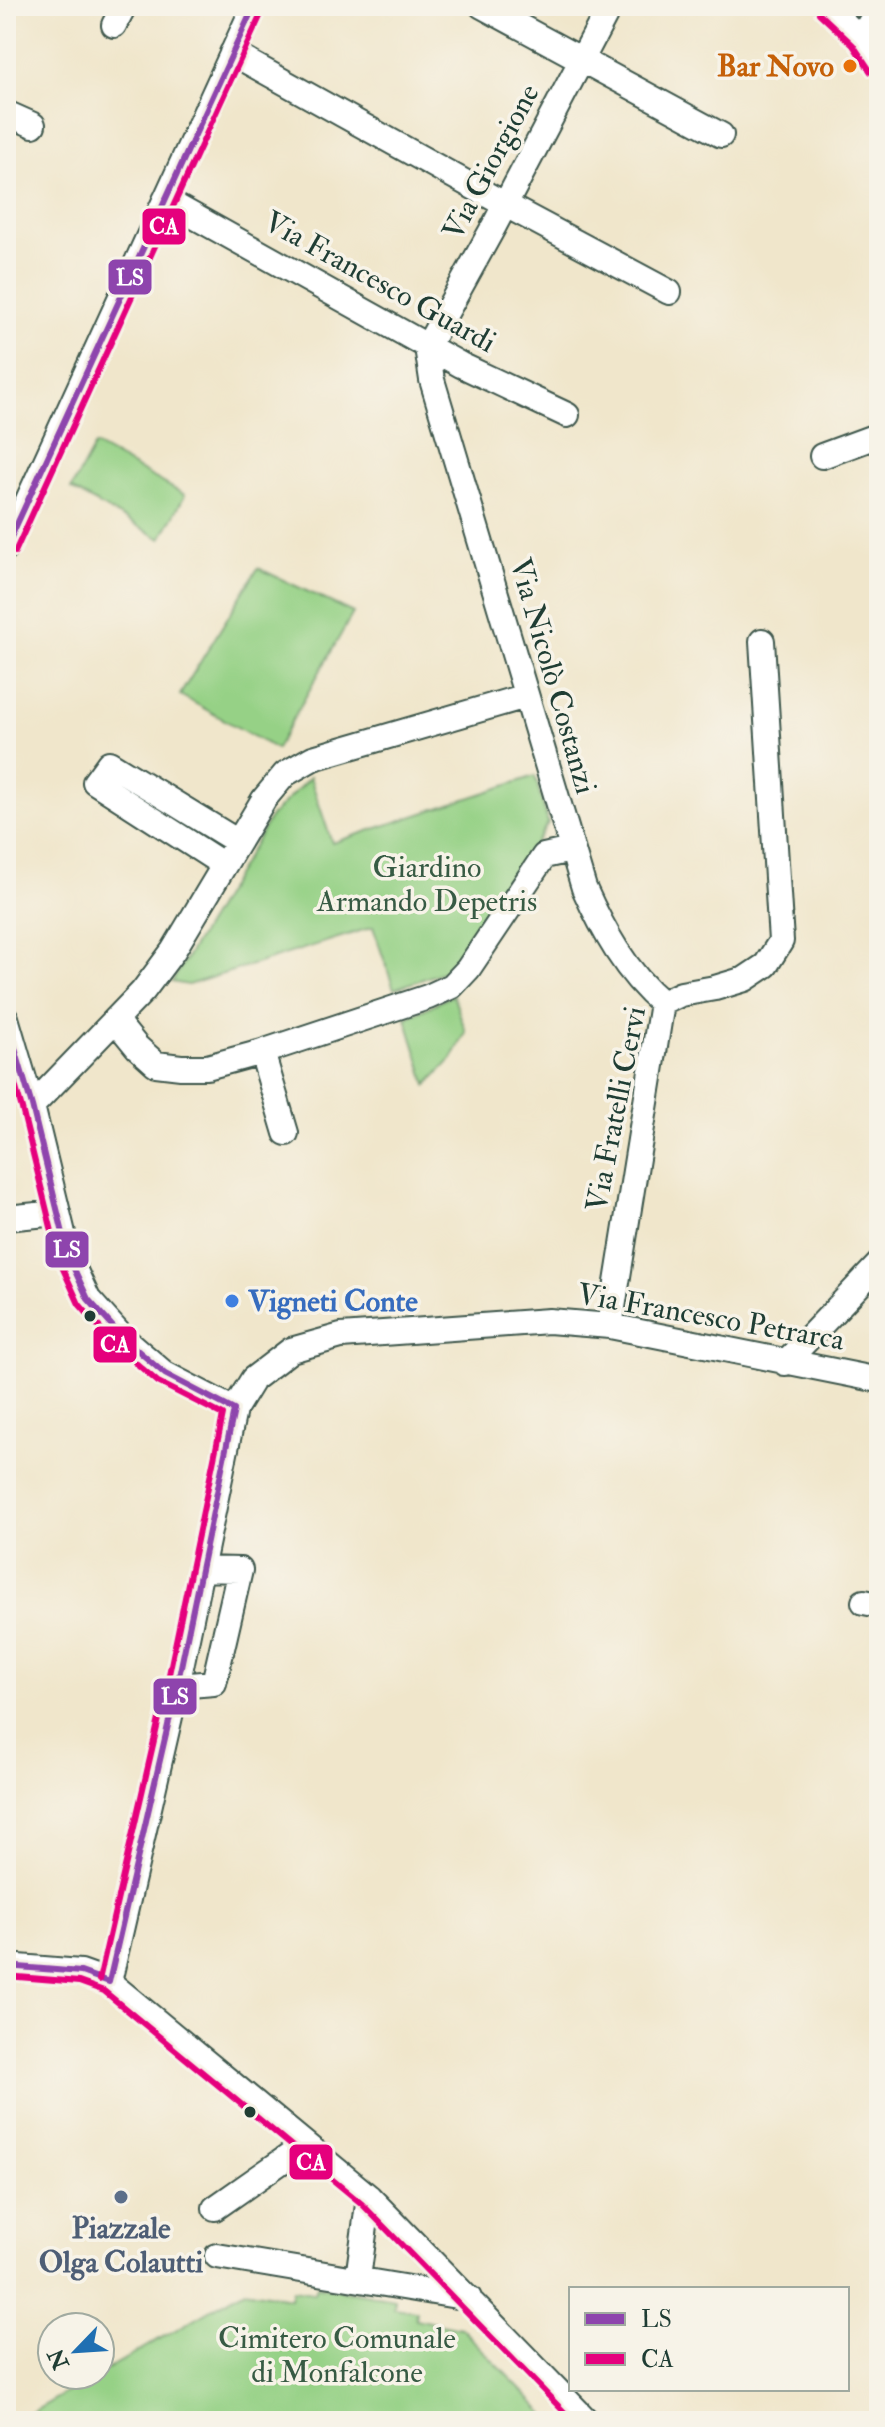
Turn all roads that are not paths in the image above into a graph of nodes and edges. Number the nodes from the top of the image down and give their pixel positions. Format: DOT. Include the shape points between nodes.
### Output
graph roads {
  1 [pos="254,6"];
  2 [pos="482,6"];
  3 [pos="610,6"];
  4 [pos="826,6"];
  5 [pos="879,7"];
  6 [pos="861,39"];
  7 [pos="232,53"];
  8 [pos="580,60"];
  9 [pos="878,62"];
  10 [pos="6,113"];
  11 [pos="33,125"];
  12 [pos="721,135"];
  13 [pos="165,200"];
  14 [pos="504,204"];
  15 [pos="669,292"];
  16 [pos="427,347"];
  17 [pos="567,415"];
  18 [pos="879,435"];
  19 [pos="822,456"];
  20 [pos="6,548"];
  21 [pos="762,641"];
  22 [pos="526,696"];
  23 [pos="238,842"];
  24 [pos="571,850"];
  25 [pos="224,865"];
  26 [pos="662,1003"];
  27 [pos="6,1018"];
  28 [pos="115,1020"];
  29 [pos="262,1052"];
  30 [pos="32,1106"];
  31 [pos="286,1133"];
  32 [pos="57,1213"];
  33 [pos="6,1218"];
  34 [pos="879,1264"];
  35 [pos="610,1326"];
  36 [pos="785,1363"];
  37 [pos="879,1380"];
  38 [pos="234,1410"];
  39 [pos="201,1569"];
  40 [pos="177,1686"];
  41 [pos="6,1966"];
  42 [pos="109,1982"];
  43 [pos="305,2145"];
  44 [pos="369,2197"];
  45 [pos="215,2208"];
  46 [pos="217,2256"];
  47 [pos="358,2278"];
  48 [pos="469,2298"];
  49 [pos="587,2421"];
  1 -- 7 [label="street"];
  2 -- 8 [label="street"];
  3 -- 8 [label="street, Via Giorgione"];
  4 -- 6 [label="street"];
  5 -- 6 [label="street"];
  6 -- 9 [label="street"];
  7 -- 13 [label="street"];
  7 -- 14 [label="street"];
  8 -- 12 [label="street"];
  8 -- 14 [label="street, Via Giorgione"];
  10 -- 11 [label="street"];
  13 -- 16 [label="street, Via Francesco Guardi"];
  13 -- 20 [label="street"];
  14 -- 15 [label="street"];
  14 -- 16 [label="street, Via Giorgione"];
  16 -- 17 [label="street, Via Francesco Guardi"];
  16 -- 22 [label="street, Via Nicolò Costanzi" via="432,380"];
  18 -- 19 [label="street"];
  21 -- 26 [label="street, Via Fratelli Cervi" via="781,941 766,965 745,979"];
  22 -- 23 [label="street" via="313,758 285,774"];
  22 -- 24 [label="street, Via Nicolò Costanzi"];
  23 -- 25 [label="street"];
  23 -- 25 [label="street" via="109,763 95,782"];
  24 -- 26 [label="street, Via Nicolò Costanzi" via="600,923 645,989"];
  24 -- 29 [label="street" via="544,856 452,986"];
  25 -- 28 [label="street" via="173,951"];
  26 -- 35 [label="street, Via Fratelli Cervi"];
  27 -- 30 [label="street"];
  28 -- 29 [label="street" via="156,1064 207,1067"];
  28 -- 30 [label="street"];
  29 -- 31 [label="street"];
  30 -- 32 [label="street"];
  32 -- 33 [label="street"];
  32 -- 38 [label="street" via="88,1299 122,1337 165,1374"];
  34 -- 36 [label="street"];
  35 -- 36 [label="street, Via Francesco Petrarca"];
  35 -- 38 [label="street, Via Francesco Petrarca" via="549,1321 341,1336 291,1350 253,1379"];
  36 -- 37 [label="street, Via Francesco Petrarca"];
  38 -- 39 [label="street, Via Francesco Petrarca"];
  39 -- 40 [label="street, Via Francesco Petrarca"];
  39 -- 40 [label="street" via="240,1570 214,1683"];
  40 -- 42 [label="street, Via Francesco Petrarca"];
  41 -- 42 [label="street" via="81,1972"];
  42 -- 43 [label="street"];
  43 -- 44 [label="street"];
  43 -- 45 [label="street"];
  44 -- 47 [label="street"];
  44 -- 48 [label="street"];
  46 -- 47 [label="street"];
  47 -- 48 [label="street"];
  48 -- 49 [label="street"];
}
